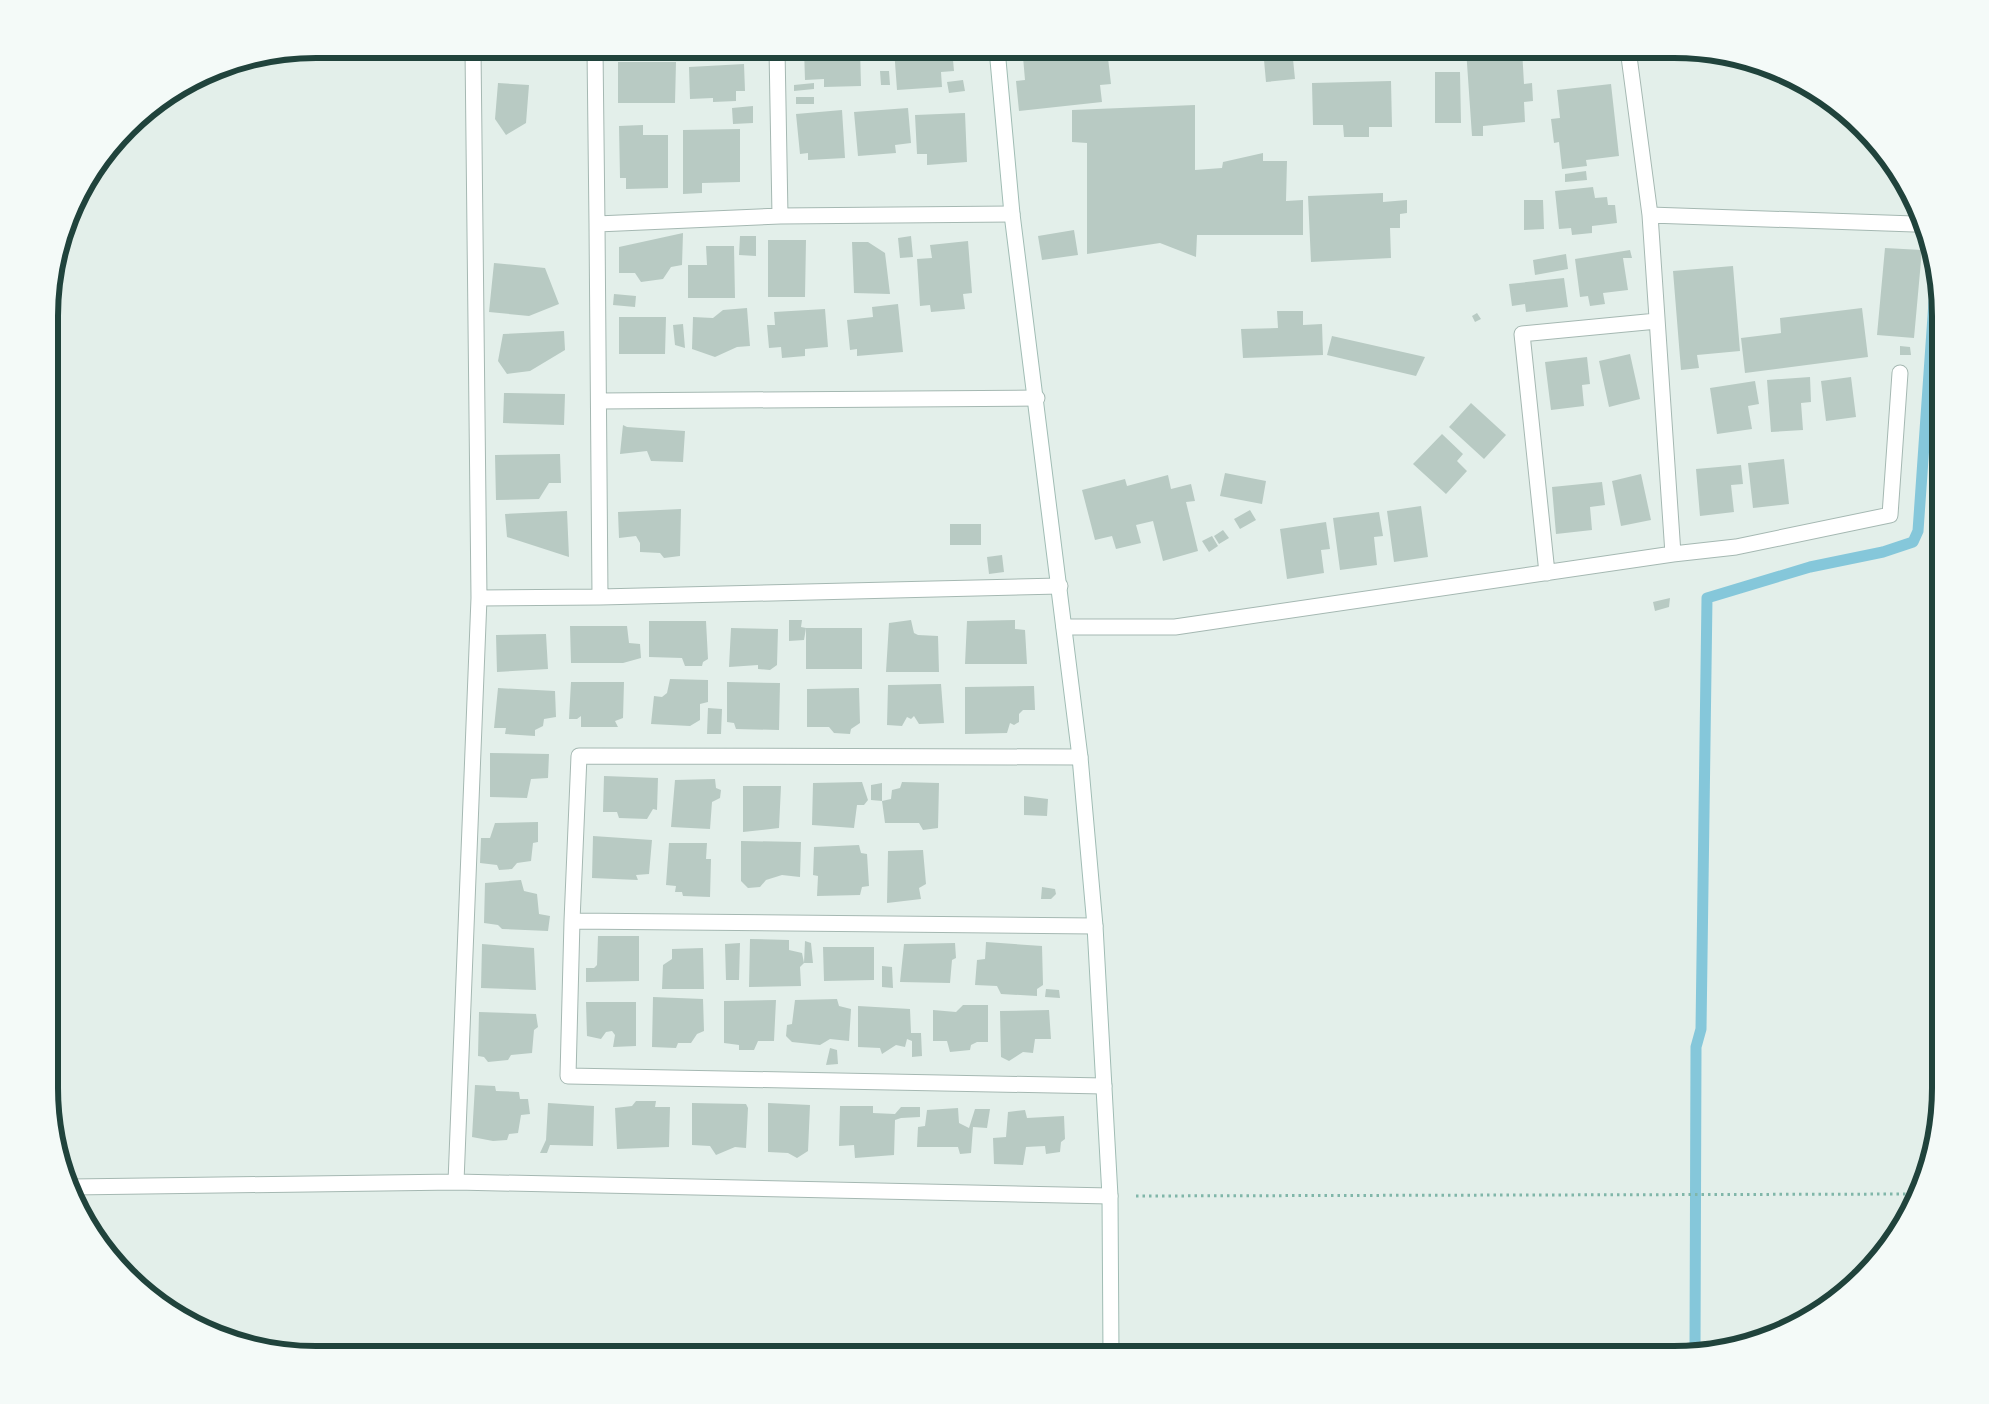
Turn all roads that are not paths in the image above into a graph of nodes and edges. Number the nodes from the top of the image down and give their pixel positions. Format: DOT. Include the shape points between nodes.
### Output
graph roads {
  1 [pos="473,58"];
  2 [pos="595,58"];
  3 [pos="777,58"];
  4 [pos="998,58"];
  5 [pos="1629,58"];
  6 [pos="1012,214"];
  7 [pos="1650,215"];
  8 [pos="780,216"];
  9 [pos="1914,223"];
  10 [pos="597,224"];
  11 [pos="1657,321"];
  12 [pos="1900,373"];
  13 [pos="1036,398"];
  14 [pos="600,401"];
  15 [pos="1673,554"];
  16 [pos="1547,573"];
  17 [pos="1060,586"];
  18 [pos="600,596"];
  19 [pos="479,598"];
  20 [pos="1064,627"];
  21 [pos="1080,757"];
  22 [pos="572,921"];
  23 [pos="1095,926"];
  24 [pos="1104,1086"];
  25 [pos="456,1182"];
  26 [pos="77,1186"];
  27 [pos="1110,1196"];
  28 [pos="1111,1346"];
  1 -- 19 [label="street"];
  2 -- 10 [label="street"];
  3 -- 8 [label="street"];
  4 -- 6 [label="street"];
  5 -- 7 [label="street"];
  6 -- 8 [label="street"];
  6 -- 13 [label="street"];
  7 -- 9 [label="street"];
  7 -- 11 [label="street"];
  8 -- 10 [label="street"];
  10 -- 14 [label="street"];
  11 -- 15 [label="street"];
  11 -- 16 [label="street" via="1522,334"];
  12 -- 15 [label="street" via="1890,515 1736,547"];
  13 -- 14 [label="street"];
  13 -- 17 [label="street"];
  14 -- 18 [label="street"];
  15 -- 16 [label="street"];
  16 -- 20 [label="street" via="1175,627"];
  17 -- 18 [label="street"];
  17 -- 20 [label="street"];
  18 -- 19 [label="street"];
  19 -- 25 [label="street"];
  20 -- 21 [label="street"];
  21 -- 22 [label="street" via="579,756"];
  21 -- 23 [label="street"];
  22 -- 23 [label="street"];
  22 -- 24 [label="street" via="568,1076"];
  23 -- 24 [label="street"];
  24 -- 27 [label="street"];
  25 -- 26 [label="street"];
  25 -- 27 [label="street"];
  27 -- 28 [label="street"];
}
